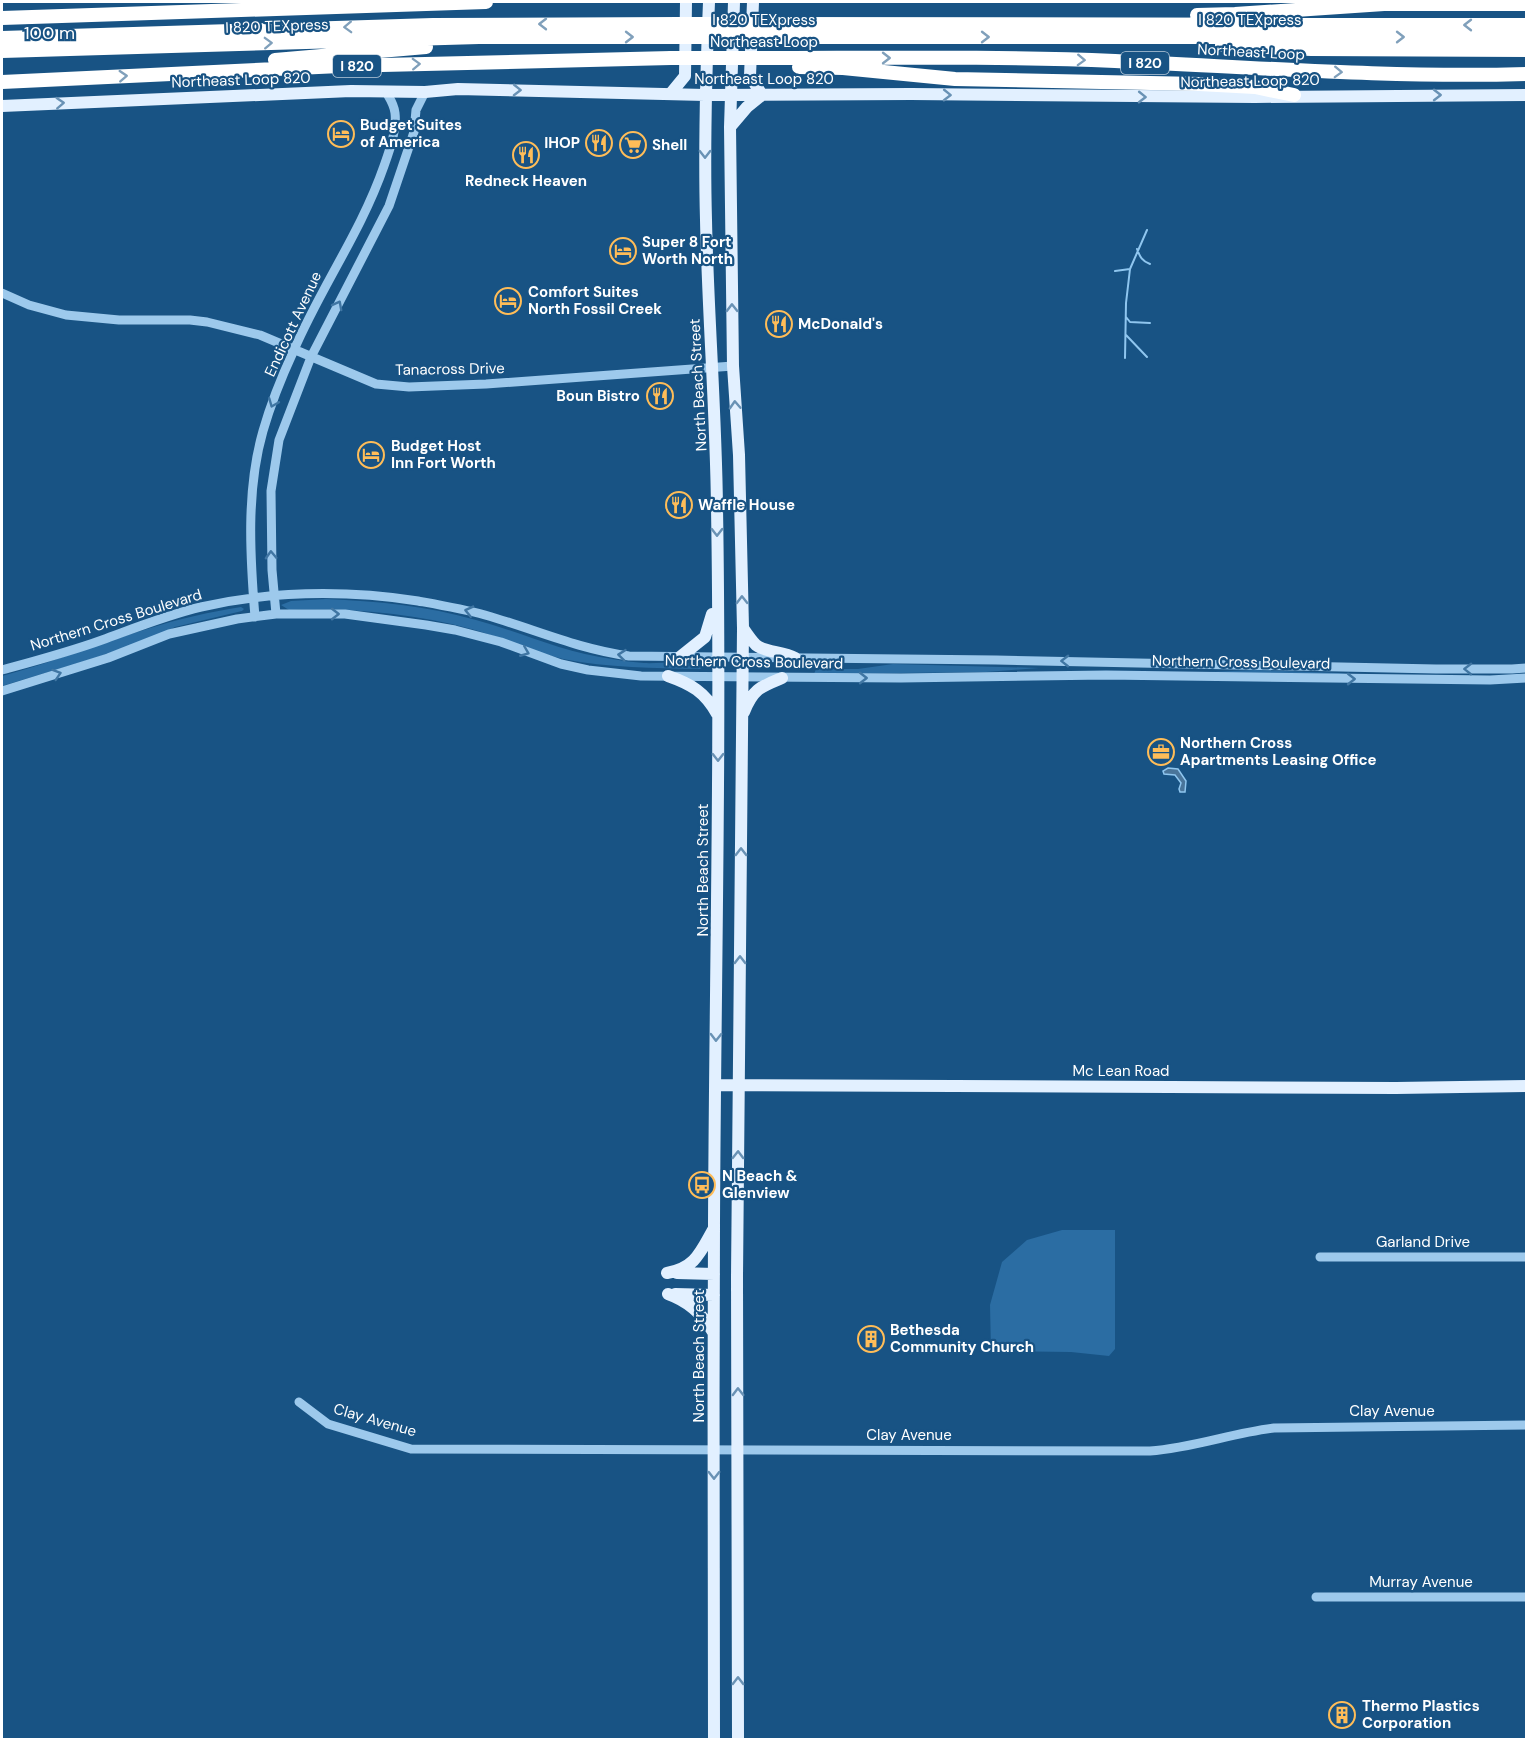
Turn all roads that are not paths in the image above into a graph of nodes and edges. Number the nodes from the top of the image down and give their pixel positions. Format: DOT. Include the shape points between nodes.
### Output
graph roads {
  1 [pos="486,2"];
  2 [pos="686,2"];
  3 [pos="709,2"];
  4 [pos="734,2"];
  5 [pos="753,2"];
  6 [pos="385,3"];
  7 [pos="1527,4"];
  8 [pos="2,18"];
  9 [pos="1004,23"];
  10 [pos="1527,25"];
  11 [pos="680,30"];
  12 [pos="759,30"];
  13 [pos="479,37"];
  14 [pos="1194,37"];
  15 [pos="1527,37"];
  16 [pos="2,38"];
  17 [pos="1527,50"];
  18 [pos="2,51"];
  19 [pos="761,58"];
  20 [pos="232,70"];
  21 [pos="1527,74"];
  22 [pos="2,82"];
  23 [pos="386,92"];
  24 [pos="424,92"];
  25 [pos="672,93"];
  26 [pos="762,94"];
  27 [pos="705,95"];
  28 [pos="731,95"];
  29 [pos="1294,95"];
  30 [pos="1527,95"];
  31 [pos="2,106"];
  32 [pos="730,127"];
  33 [pos="372,199"];
  34 [pos="389,207"];
  35 [pos="2,294"];
  36 [pos="294,349"];
  37 [pos="311,357"];
  38 [pos="733,366"];
  39 [pos="711,368"];
  40 [pos="717,586"];
  41 [pos="274,595"];
  42 [pos="254,597"];
  43 [pos="276,614"];
  44 [pos="255,617"];
  45 [pos="743,628"];
  46 [pos="680,657"];
  47 [pos="717,658"];
  48 [pos="742,658"];
  49 [pos="795,658"];
  50 [pos="1124,662"];
  51 [pos="1527,668"];
  52 [pos="2,670"];
  53 [pos="1124,675"];
  54 [pos="668,676"];
  55 [pos="717,678"];
  56 [pos="742,678"];
  57 [pos="782,678"];
  58 [pos="1527,678"];
  59 [pos="2,691"];
  60 [pos="718,716"];
  61 [pos="741,718"];
  62 [pos="715,1085"];
  63 [pos="740,1085"];
  64 [pos="1527,1086"];
  65 [pos="714,1229"];
  66 [pos="1320,1257"];
  67 [pos="1527,1257"];
  68 [pos="714,1274"];
  69 [pos="714,1295"];
  70 [pos="714,1333"];
  71 [pos="299,1402"];
  72 [pos="1527,1425"];
  73 [pos="714,1450"];
  74 [pos="738,1450"];
  75 [pos="1316,1597"];
  76 [pos="1527,1597"];
  77 [pos="714,1740"];
  78 [pos="738,1740"];
  1 -- 6 [label="highway"];
  2 -- 25 [label="main road" via="686,76"];
  3 -- 27 [label="main road, North Beach Street"];
  4 -- 28 [label="main road"];
  5 -- 26 [label="main road" via="750,76"];
  6 -- 8 [label="highway"];
  7 -- 9 [label="highway" via="1384,4 1234,15 1019,16"];
  10 -- 9 [label="highway, I 820 TEXpress, one-way"];
  9 -- 12 [label="highway, I 820 TEXpress"];
  11 -- 12 [label="highway, I 820 TEXpress, bridge"];
  13 -- 11 [label="highway, I 820 TEXpress, one-way"];
  11 -- 16 [label="highway, I 820 TEXpress, one-way" via="433,25"];
  12 -- 14 [label="highway, I 820 TEXpress, one-way"];
  18 -- 13 [label="highway, I 820 TEXpress, one-way"];
  13 -- 20 [label="highway" via="444,46 271,61"];
  14 -- 15 [label="highway, I 820 TEXpress, one-way"];
  14 -- 17 [label="highway" via="1215,45 1299,49"];
  20 -- 19 [label="highway, Northeast Loop / I 820, one-way, bridge"];
  19 -- 21 [label="highway, Northeast Loop / I 820, one-way" via="1040,58 1309,72"];
  19 -- 29 [label="highway" via="773,66 955,79 1199,84 1255,87"];
  22 -- 20 [label="highway, Northeast Loop / I 820, one-way"];
  23 -- 24 [label="main road, Northeast Loop 820"];
  31 -- 23 [label="main road, Northeast Loop 820, one-way"];
  23 -- 33 [label="street, Endicott Avenue" via="395,115 393,136"];
  24 -- 25 [label="main road, Northeast Loop 820, one-way" via="458,89"];
  24 -- 34 [label="street, Endicott Avenue"];
  25 -- 27 [label="main road, Northeast Loop 820"];
  26 -- 28 [label="main road, Northeast Loop 820"];
  26 -- 29 [label="main road, Northeast Loop 820, one-way"];
  26 -- 32 [label="main road"];
  27 -- 28 [label="main road, Northeast Loop 820"];
  27 -- 39 [label="main road, North Beach Street, one-way"];
  28 -- 32 [label="main road"];
  29 -- 30 [label="main road, Northeast Loop 820, one-way"];
  38 -- 32 [label="main road, one-way"];
  33 -- 34 [label="street"];
  33 -- 36 [label="street, Endicott Avenue"];
  37 -- 34 [label="street, Endicott Avenue, one-way"];
  35 -- 36 [label="street, Tanacross Drive" via="66,315 207,322 260,335"];
  36 -- 37 [label="street, Tanacross Drive"];
  36 -- 42 [label="street, Endicott Avenue, one-way" via="270,409 257,456 251,536"];
  37 -- 39 [label="street, Tanacross Drive" via="376,384 409,387"];
  41 -- 37 [label="street, Endicott Avenue, one-way" via="274,464 285,421"];
  38 -- 39 [label="street, Tanacross Drive"];
  45 -- 38 [label="main road, one-way"];
  39 -- 40 [label="main road, North Beach Street, one-way" via="717,452"];
  40 -- 46 [label="main road" via="705,637"];
  40 -- 47 [label="main road, North Beach Street"];
  41 -- 42 [label="street, Northern Cross Boulevard"];
  41 -- 43 [label="street, Endicott Avenue"];
  46 -- 41 [label="street, Northern Cross Boulevard, one-way" via="604,653 486,615 415,601 354,595"];
  42 -- 44 [label="street, Endicott Avenue"];
  42 -- 52 [label="street, Northern Cross Boulevard" via="150,622"];
  43 -- 44 [label="street, Northern Cross Boulevard"];
  43 -- 54 [label="street, Northern Cross Boulevard, one-way" via="345,614 426,625 501,642 588,670"];
  59 -- 44 [label="street, Northern Cross Boulevard, one-way" via="108,658 169,634"];
  45 -- 48 [label="main road"];
  45 -- 49 [label="main road" via="762,649"];
  46 -- 47 [label="street, Northern Cross Boulevard"];
  47 -- 48 [label="street, Northern Cross Boulevard"];
  47 -- 55 [label="main road, North Beach Street"];
  48 -- 49 [label="street, Northern Cross Boulevard"];
  48 -- 56 [label="main road"];
  50 -- 49 [label="street, Northern Cross Boulevard, one-way"];
  51 -- 50 [label="street, Northern Cross Boulevard, one-way"];
  50 -- 53 [label="street"];
  57 -- 53 [label="street, Northern Cross Boulevard, one-way"];
  53 -- 58 [label="street, Northern Cross Boulevard, one-way" via="1350,680"];
  54 -- 55 [label="street, Northern Cross Boulevard"];
  54 -- 60 [label="main road" via="698,690"];
  55 -- 56 [label="street, Northern Cross Boulevard"];
  55 -- 60 [label="main road, North Beach Street"];
  56 -- 57 [label="street, Northern Cross Boulevard"];
  56 -- 61 [label="main road"];
  57 -- 61 [label="main road" via="750,697"];
  60 -- 62 [label="main road, North Beach Street, one-way"];
  63 -- 61 [label="main road, one-way"];
  62 -- 63 [label="main road, Mc Lean Road"];
  62 -- 65 [label="main road, North Beach Street"];
  63 -- 64 [label="main road, Mc Lean Road"];
  74 -- 63 [label="main road, one-way"];
  65 -- 68 [label="main road, North Beach Street"];
  65 -- 68 [label="main road" via="691,1264 667,1273"];
  66 -- 67 [label="street, Garland Drive"];
  68 -- 69 [label="main road, North Beach Street"];
  69 -- 70 [label="main road, North Beach Street"];
  69 -- 70 [label="main road" via="668,1294 698,1311"];
  70 -- 73 [label="main road, North Beach Street"];
  71 -- 73 [label="street, Clay Avenue" via="328,1424 411,1449"];
  72 -- 74 [label="street, Clay Avenue" via="1284,1427 1150,1451"];
  73 -- 74 [label="street, Clay Avenue"];
  73 -- 77 [label="main road, North Beach Street, one-way"];
  78 -- 74 [label="main road, one-way"];
  75 -- 76 [label="street, Murray Avenue"];
}
